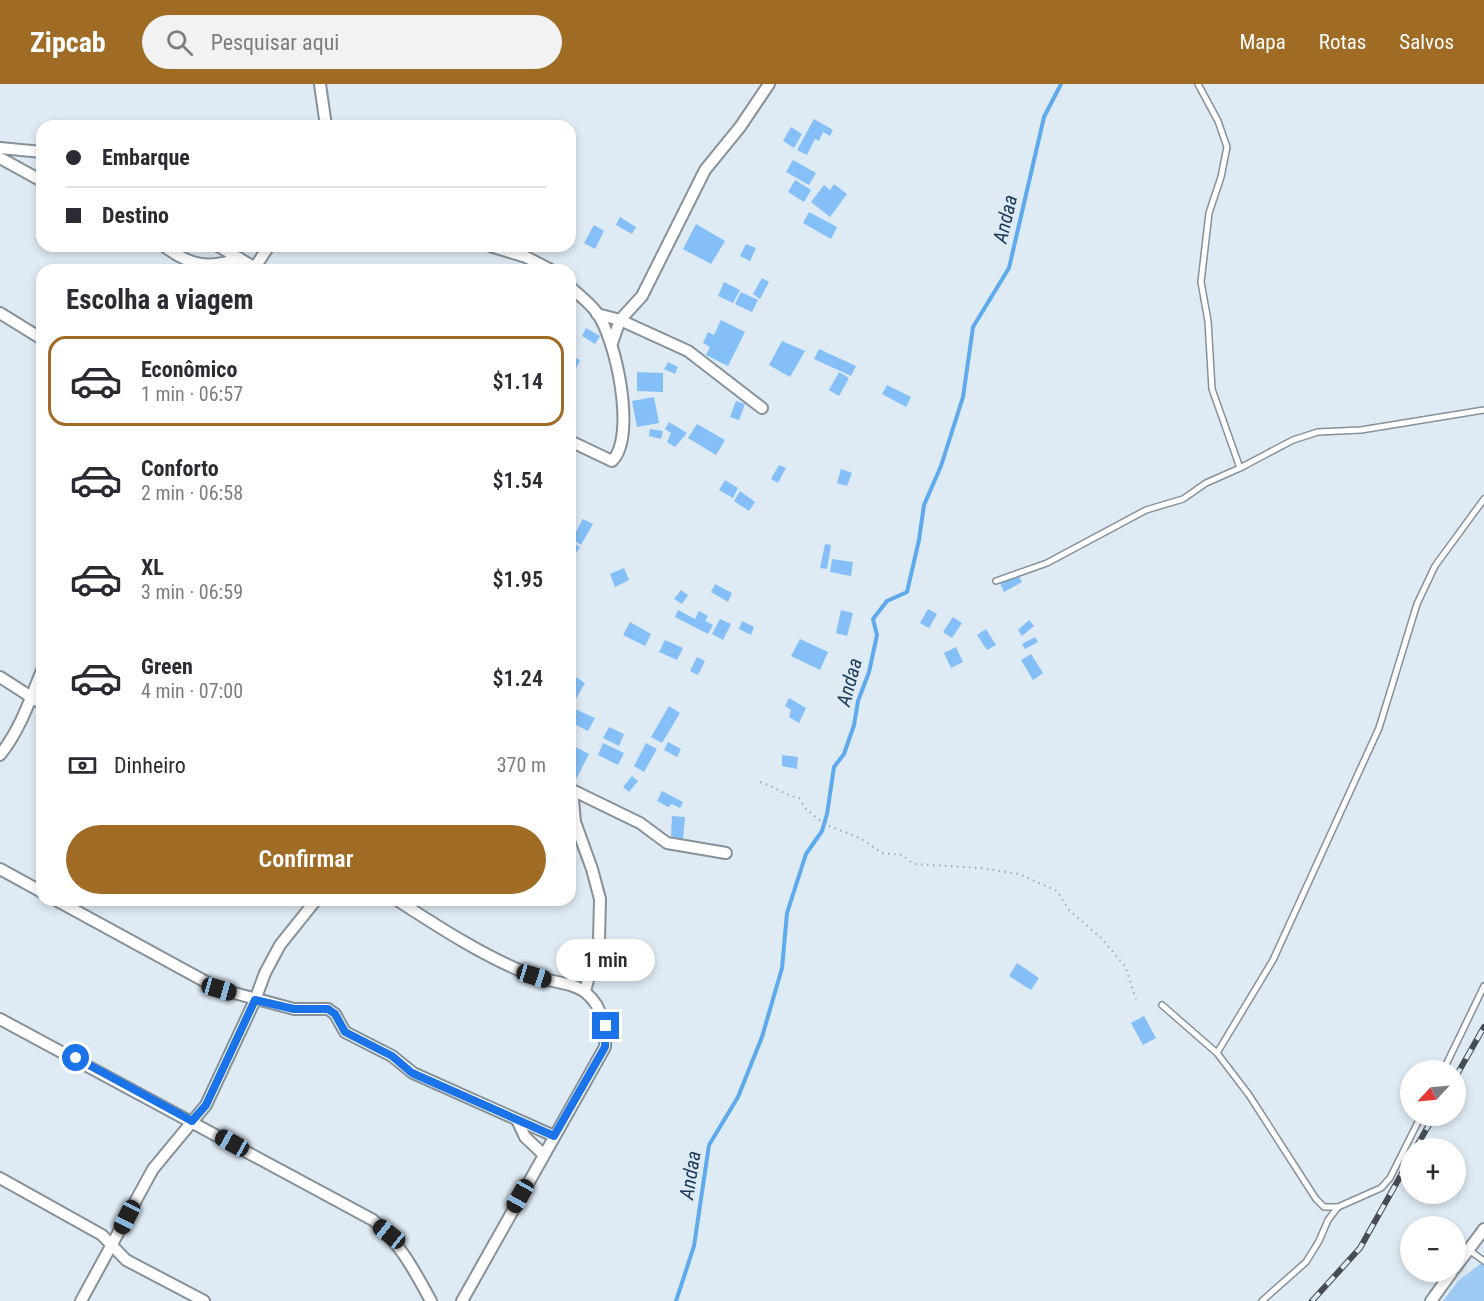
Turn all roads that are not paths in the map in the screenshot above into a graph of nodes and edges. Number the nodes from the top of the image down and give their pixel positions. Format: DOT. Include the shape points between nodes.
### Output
graph roads {
  1 [pos="320,84"];
  2 [pos="769,84"];
  3 [pos="1198,84"];
  4 [pos="325,120"];
  5 [pos="0,148"];
  6 [pos="36,151"];
  7 [pos="0,158"];
  8 [pos="36,179"];
  9 [pos="173,252"];
  10 [pos="228,252"];
  11 [pos="510,252"];
  12 [pos="239,258"];
  13 [pos="196,264"];
  14 [pos="224,264"];
  15 [pos="248,264"];
  16 [pos="539,264"];
  17 [pos="576,293"];
  18 [pos="0,313"];
  19 [pos="597,314"];
  20 [pos="620,320"];
  21 [pos="36,335"];
  22 [pos="612,343"];
  23 [pos="762,408"];
  24 [pos="1484,410"];
  25 [pos="576,444"];
  26 [pos="1240,468"];
  27 [pos="1484,499"];
  28 [pos="996,582"];
  29 [pos="0,677"];
  30 [pos="36,700"];
  31 [pos="36,703"];
  32 [pos="0,755"];
  33 [pos="576,792"];
  34 [pos="576,825"];
  35 [pos="726,853"];
  36 [pos="0,869"];
  37 [pos="36,889"];
  38 [pos="67,906"];
  39 [pos="311,906"];
  40 [pos="406,906"];
  41 [pos="1484,986"];
  42 [pos="585,992"];
  43 [pos="255,1000"];
  44 [pos="1162,1005"];
  45 [pos="0,1019"];
  46 [pos="1217,1053"];
  47 [pos="1448,1060"];
  48 [pos="192,1121"];
  49 [pos="518,1122"];
  50 [pos="1417,1126"];
  51 [pos="554,1136"];
  52 [pos="543,1155"];
  53 [pos="0,1178"];
  54 [pos="1338,1207"];
  55 [pos="1484,1229"];
  56 [pos="113,1245"];
  57 [pos="1469,1250"];
  58 [pos="1466,1254"];
  59 [pos="1484,1261"];
  60 [pos="1445,1282"];
  61 [pos="81,1301"];
  62 [pos="204,1301"];
  63 [pos="431,1301"];
  64 [pos="462,1301"];
  65 [pos="1262,1301"];
  66 [pos="1431,1301"];
  1 -- 4 [label="street"];
  2 -- 20 [label="street" via="705,170 642,296"];
  3 -- 26 [label="lane" via="1227,147 1209,213 1201,282 1212,389"];
  5 -- 6 [label="street"];
  7 -- 8 [label="street"];
  9 -- 13 [label="street"];
  10 -- 12 [label="street"];
  11 -- 16 [label="street"];
  12 -- 14 [label="street"];
  12 -- 15 [label="street"];
  17 -- 19 [label="street"];
  18 -- 21 [label="street"];
  19 -- 20 [label="street"];
  19 -- 22 [label="street"];
  20 -- 22 [label="street"];
  20 -- 23 [label="street" via="688,351"];
  22 -- 25 [label="street" via="623,443 612,461"];
  24 -- 26 [label="lane" via="1361,430 1318,432 1293,440"];
  26 -- 28 [label="lane" via="1206,483 1183,499 1146,510 1047,563"];
  27 -- 46 [label="lane" via="1435,566 1417,604 1374,739 1273,960"];
  29 -- 30 [label="street"];
  31 -- 32 [label="street"];
  33 -- 35 [label="street" via="640,824 667,843"];
  34 -- 42 [label="street" via="600,899 599,940"];
  36 -- 37 [label="street"];
  38 -- 43 [label="street" via="219,989"];
  39 -- 43 [label="street" via="280,945"];
  40 -- 42 [label="street" via="526,972"];
  41 -- 47 [label="lane"];
  42 -- 51 [label="street" via="606,1026 605,1047"];
  43 -- 48 [label="street" via="206,1105"];
  43 -- 49 [label="street" via="294,1009 328,1009 345,1032 392,1056 412,1073"];
  44 -- 46 [label="lane"];
  45 -- 48 [label="street"];
  46 -- 54 [label="lane" via="1316,1199 1324,1207"];
  48 -- 56 [label="street" via="153,1169"];
  48 -- 63 [label="street" via="373,1220 406,1254"];
  49 -- 51 [label="street"];
  49 -- 52 [label="street" via="525,1137"];
  50 -- 54 [label="lane" via="1381,1188"];
  51 -- 52 [label="street"];
  52 -- 64 [label="street"];
  53 -- 56 [label="street" via="90,1227"];
  54 -- 65 [label="lane" via="1306,1262"];
  55 -- 57 [label="street"];
  56 -- 61 [label="street"];
  56 -- 62 [label="street" via="126,1260"];
  57 -- 58 [label="street"];
  57 -- 59 [label="lane"];
  60 -- 66 [label="street"];
}
